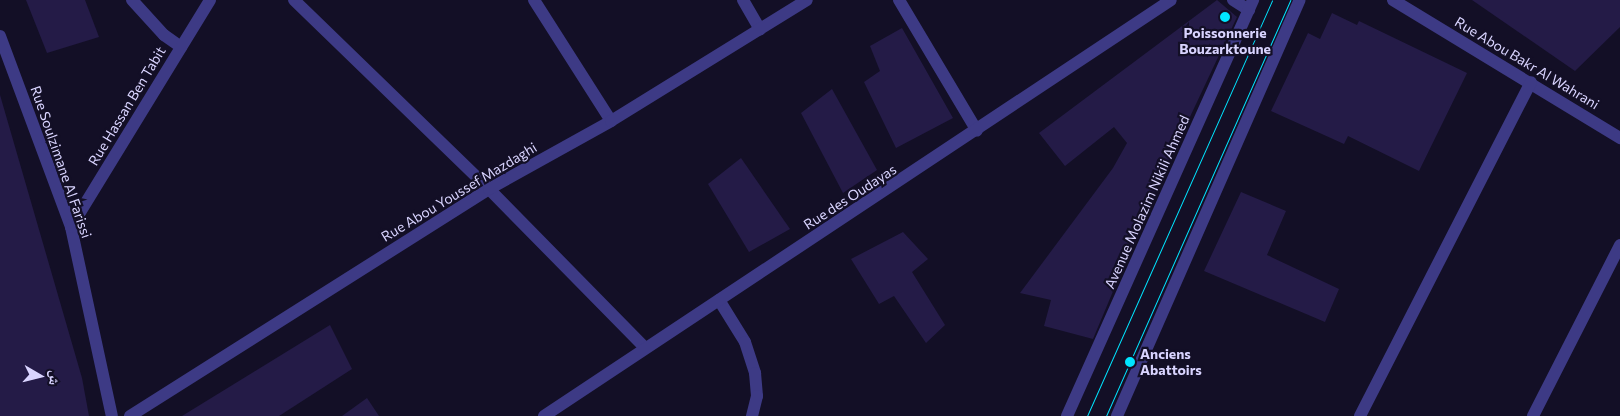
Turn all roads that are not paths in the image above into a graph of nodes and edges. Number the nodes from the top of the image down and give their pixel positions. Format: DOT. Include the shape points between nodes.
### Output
graph roads {
  1 [pos="132,0"];
  2 [pos="210,0"];
  3 [pos="294,0"];
  4 [pos="534,0"];
  5 [pos="743,0"];
  6 [pos="807,0"];
  7 [pos="899,0"];
  8 [pos="1171,0"];
  9 [pos="1233,0"];
  10 [pos="1300,0"];
  11 [pos="1393,0"];
  12 [pos="1251,5"];
  13 [pos="760,29"];
  14 [pos="0,36"];
  15 [pos="181,47"];
  16 [pos="1531,82"];
  17 [pos="610,121"];
  18 [pos="977,131"];
  19 [pos="1620,138"];
  20 [pos="488,189"];
  21 [pos="70,227"];
  22 [pos="1620,245"];
  23 [pos="719,300"];
  24 [pos="644,347"];
  25 [pos="112,416"];
  26 [pos="130,416"];
  27 [pos="544,416"];
  28 [pos="752,416"];
  29 [pos="1067,416"];
  30 [pos="1117,416"];
  31 [pos="1360,416"];
  32 [pos="1533,416"];
  1 -- 15 [label="street" via="164,36"];
  2 -- 15 [label="street, Rue Hassan Ben Tabit"];
  3 -- 20 [label="street"];
  4 -- 17 [label="street"];
  5 -- 13 [label="street"];
  6 -- 13 [label="street, Rue Abou Youssef Mazdaghi"];
  7 -- 18 [label="street"];
  8 -- 18 [label="street, Rue des Oudayas"];
  9 -- 12 [label="street"];
  10 -- 30 [label="street"];
  11 -- 16 [label="street, Rue Abou Bakr Al Wahrani"];
  12 -- 29 [label="street, Avenue Molazim Nikili Ahmed"];
  13 -- 17 [label="street, Rue Abou Youssef Mazdaghi"];
  14 -- 21 [label="street, Rue Soulzimane Al Farissi"];
  15 -- 21 [label="street, Rue Hassan Ben Tabit"];
  16 -- 19 [label="street, Rue Abou Bakr Al Wahrani"];
  16 -- 31 [label="street"];
  17 -- 20 [label="street, Rue Abou Youssef Mazdaghi"];
  18 -- 23 [label="street, Rue des Oudayas"];
  20 -- 24 [label="street"];
  20 -- 26 [label="street, Rue Abou Youssef Mazdaghi"];
  21 -- 25 [label="street, Rue Soulzimane Al Farissi"];
  22 -- 32 [label="street"];
  23 -- 24 [label="street, Rue des Oudayas"];
  23 -- 28 [label="street" via="745,342 755,373 757,396"];
  24 -- 27 [label="street, Rue des Oudayas"];
}
